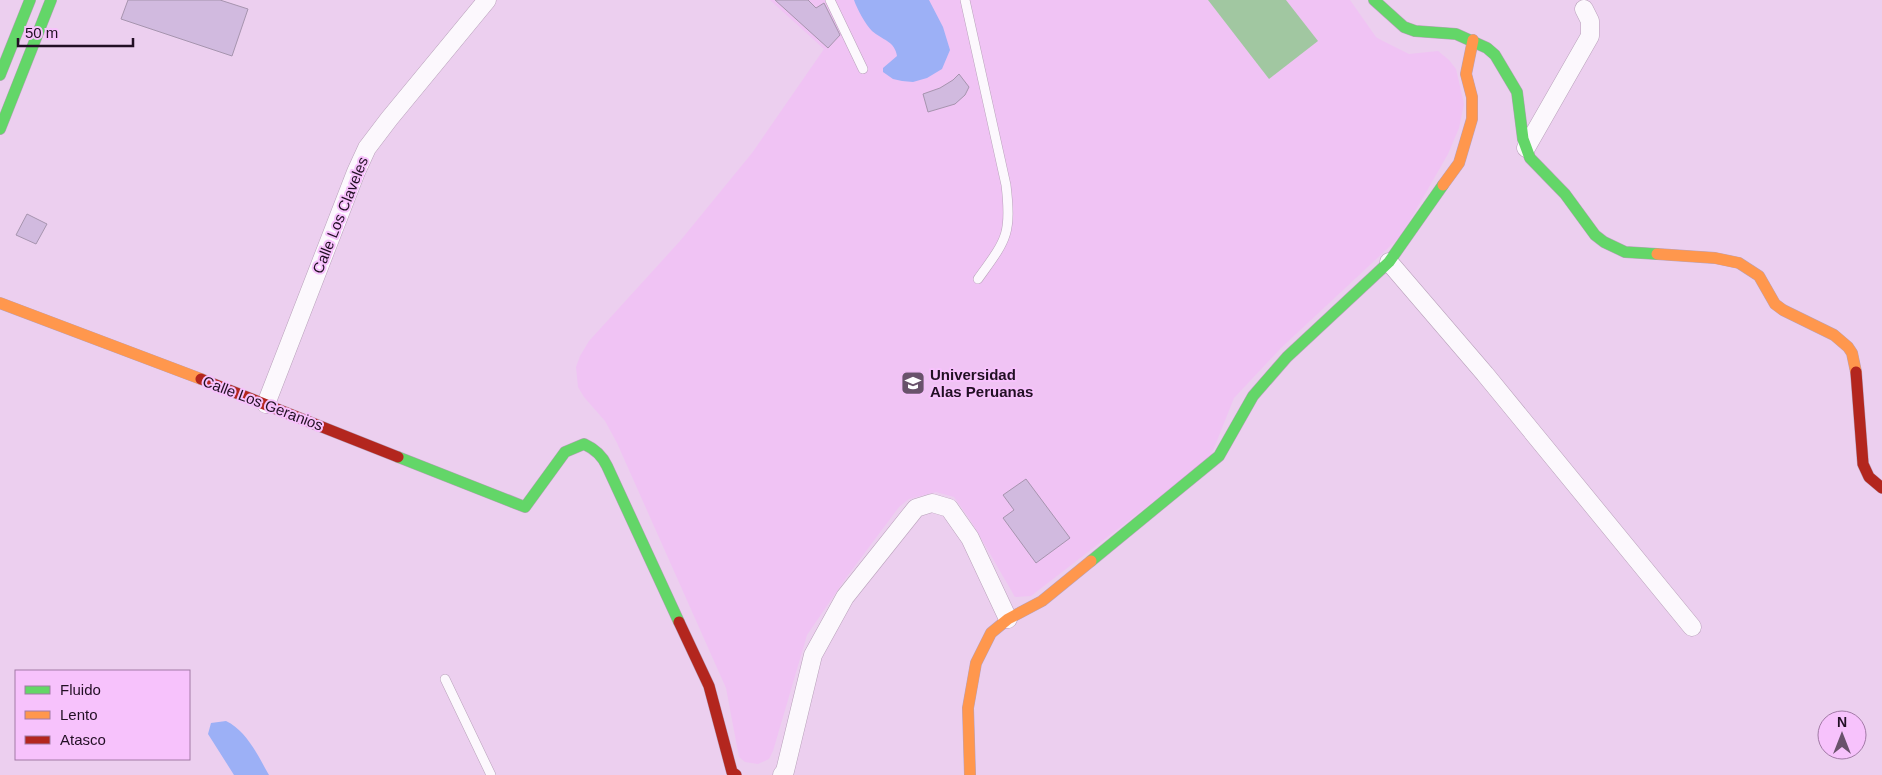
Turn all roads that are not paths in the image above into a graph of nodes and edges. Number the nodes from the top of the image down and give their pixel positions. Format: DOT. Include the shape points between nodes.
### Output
graph roads {
  1 [pos="51,0"];
  2 [pos="486,0"];
  3 [pos="830,0"];
  4 [pos="965,0"];
  5 [pos="1374,0"];
  6 [pos="24,3"];
  7 [pos="1584,9"];
  8 [pos="44,18"];
  9 [pos="1473,40"];
  10 [pos="863,69"];
  11 [pos="0,75"];
  12 [pos="0,129"];
  13 [pos="1526,148"];
  14 [pos="1389,262"];
  15 [pos="978,279"];
  16 [pos="0,303"];
  17 [pos="266,404"];
  18 [pos="1882,488"];
  19 [pos="1008,619"];
  20 [pos="1692,628"];
  21 [pos="445,679"];
  22 [pos="733,774"];
  23 [pos="491,775"];
  24 [pos="782,775"];
  25 [pos="970,775"];
  1 -- 8 [label="street"];
  2 -- 17 [label="street, Calle Los Claveles" via="368,148"];
  3 -- 10 [label="lane"];
  4 -- 15 [label="lane" via="1006,185 1009,212 1003,245"];
  5 -- 9 [label="street" via="1396,21 1415,32 1456,34"];
  6 -- 8 [label="street"];
  6 -- 11 [label="street"];
  7 -- 13 [label="street" via="1590,21 1590,36"];
  8 -- 12 [label="street"];
  9 -- 13 [label="street" via="1495,55 1517,92"];
  9 -- 14 [label="street" via="1466,74 1472,97 1472,119 1459,163"];
  13 -- 18 [label="street" via="1530,158 1566,194 1595,235 1604,242 1625,252 1715,258 1739,263 1760,276 1775,304 1848,347 1858,375 1863,464 1869,477"];
  14 -- 19 [label="street" via="1286,357 1253,396 1219,456 1042,601"];
  14 -- 20 [label="street"];
  16 -- 17 [label="street, Calle Los Geranios"];
  17 -- 22 [label="street, Calle Los Geranios" via="525,507 565,452 584,444 595,448 603,456 709,686"];
  19 -- 24 [label="street" via="970,538 949,508 932,503 916,508 845,597 813,655"];
  19 -- 25 [label="street" via="991,633 976,663 968,708"];
  21 -- 23 [label="lane"];
}
